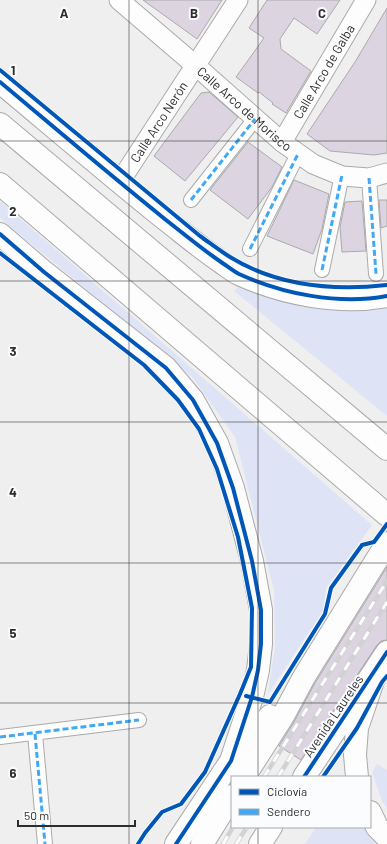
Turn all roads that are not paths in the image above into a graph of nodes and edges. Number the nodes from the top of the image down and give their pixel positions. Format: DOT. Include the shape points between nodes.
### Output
graph roads {
  1 [pos="119,0"];
  2 [pos="238,0"];
  3 [pos="366,0"];
  4 [pos="195,65"];
  5 [pos="0,82"];
  6 [pos="255,119"];
  7 [pos="0,120"];
  8 [pos="0,124"];
  9 [pos="282,142"];
  10 [pos="26,146"];
  11 [pos="298,154"];
  12 [pos="387,173"];
  13 [pos="342,175"];
  14 [pos="369,178"];
  15 [pos="119,183"];
  16 [pos="0,184"];
  17 [pos="191,200"];
  18 [pos="0,234"];
  19 [pos="250,249"];
  20 [pos="322,270"];
  21 [pos="376,274"];
  22 [pos="387,296"];
  23 [pos="387,449"];
  24 [pos="383,512"];
  25 [pos="387,543"];
  26 [pos="383,659"];
  27 [pos="139,720"];
  28 [pos="35,734"];
  29 [pos="0,738"];
  30 [pos="237,769"];
  31 [pos="231,776"];
  32 [pos="305,776"];
  33 [pos="358,776"];
  34 [pos="231,798"];
  35 [pos="371,814"];
  36 [pos="270,828"];
  37 [pos="387,837"];
  38 [pos="45,844"];
  39 [pos="176,844"];
  40 [pos="202,844"];
  41 [pos="260,844"];
  1 -- 4 [label="street, Calle Arco de Morisco"];
  2 -- 4 [label="street, Calle Arco Nerón"];
  3 -- 9 [label="street, Calle Arco de Galba"];
  4 -- 6 [label="street, Calle Arco de Morisco"];
  4 -- 15 [label="street, Calle Arco Nerón"];
  5 -- 15 [label="main road"];
  6 -- 9 [label="street, Calle Arco de Morisco"];
  6 -- 17 [label="street"];
  7 -- 10 [label="main road"];
  8 -- 10 [label="main road"];
  9 -- 11 [label="street, Calle Arco de Morisco"];
  10 -- 23 [label="main road"];
  11 -- 13 [label="street, Calle Arco de Morisco" via="313,164"];
  11 -- 19 [label="street"];
  12 -- 14 [label="street, Calle Arco de Morisco"];
  13 -- 14 [label="street, Calle Arco de Morisco"];
  13 -- 20 [label="street"];
  14 -- 21 [label="street"];
  15 -- 22 [label="main road" via="238,273 270,286 318,297 348,299"];
  16 -- 24 [label="main road"];
  18 -- 30 [label="main road" via="166,368 193,400 217,443 242,521 261,610 258,670"];
  25 -- 30 [label="main road" via="304,677"];
  26 -- 32 [label="main road, Avenida Laureles"];
  26 -- 33 [label="main road" via="357,728 355,755"];
  27 -- 28 [label="street"];
  28 -- 29 [label="street"];
  28 -- 38 [label="street"];
  31 -- 39 [label="main road"];
  34 -- 40 [label="main road"];
  35 -- 37 [label="main road" via="377,827"];
  36 -- 41 [label="main road"];
}
